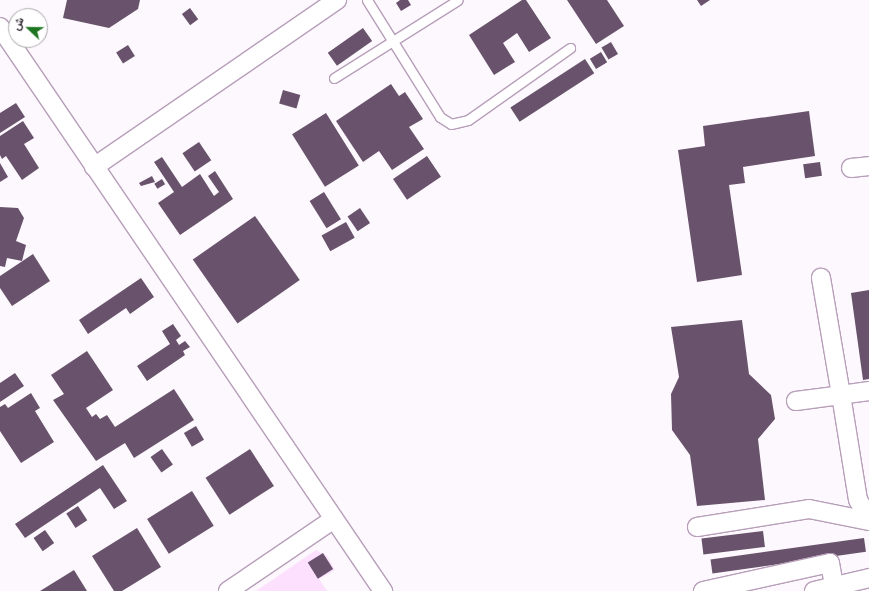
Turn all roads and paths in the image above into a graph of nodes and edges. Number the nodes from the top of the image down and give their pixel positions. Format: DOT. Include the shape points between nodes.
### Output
graph roads {
  1 [pos="337,0"];
  2 [pos="367,0"];
  3 [pos="458,0"];
  4 [pos="0,27"];
  5 [pos="392,41"];
  6 [pos="570,48"];
  7 [pos="334,78"];
  8 [pos="869,166"];
  9 [pos="94,167"];
  10 [pos="851,168"];
  11 [pos="821,278"];
  12 [pos="869,391"];
  13 [pos="842,395"];
  14 [pos="796,401"];
  15 [pos="334,520"];
  16 [pos="869,520"];
  17 [pos="697,527"];
  18 [pos="869,578"];
  19 [pos="835,589"];
  20 [pos="228,591"];
  21 [pos="383,591"];
  22 [pos="702,591"];
  23 [pos="814,591"];
  1 -- 9 [label="street"];
  2 -- 5 [label="lane"];
  3 -- 5 [label="lane"];
  4 -- 9 [label="street"];
  5 -- 6 [label="lane" via="440,117 457,124"];
  5 -- 7 [label="lane"];
  8 -- 10 [label="street"];
  9 -- 15 [label="street"];
  11 -- 13 [label="street"];
  12 -- 13 [label="street"];
  13 -- 14 [label="street"];
  13 -- 16 [label="street" via="858,500"];
  15 -- 20 [label="street"];
  15 -- 21 [label="street"];
  16 -- 17 [label="street" via="809,509"];
  18 -- 19 [label="street"];
  19 -- 22 [label="street" via="830,563"];
  19 -- 23 [label="street"];
}
